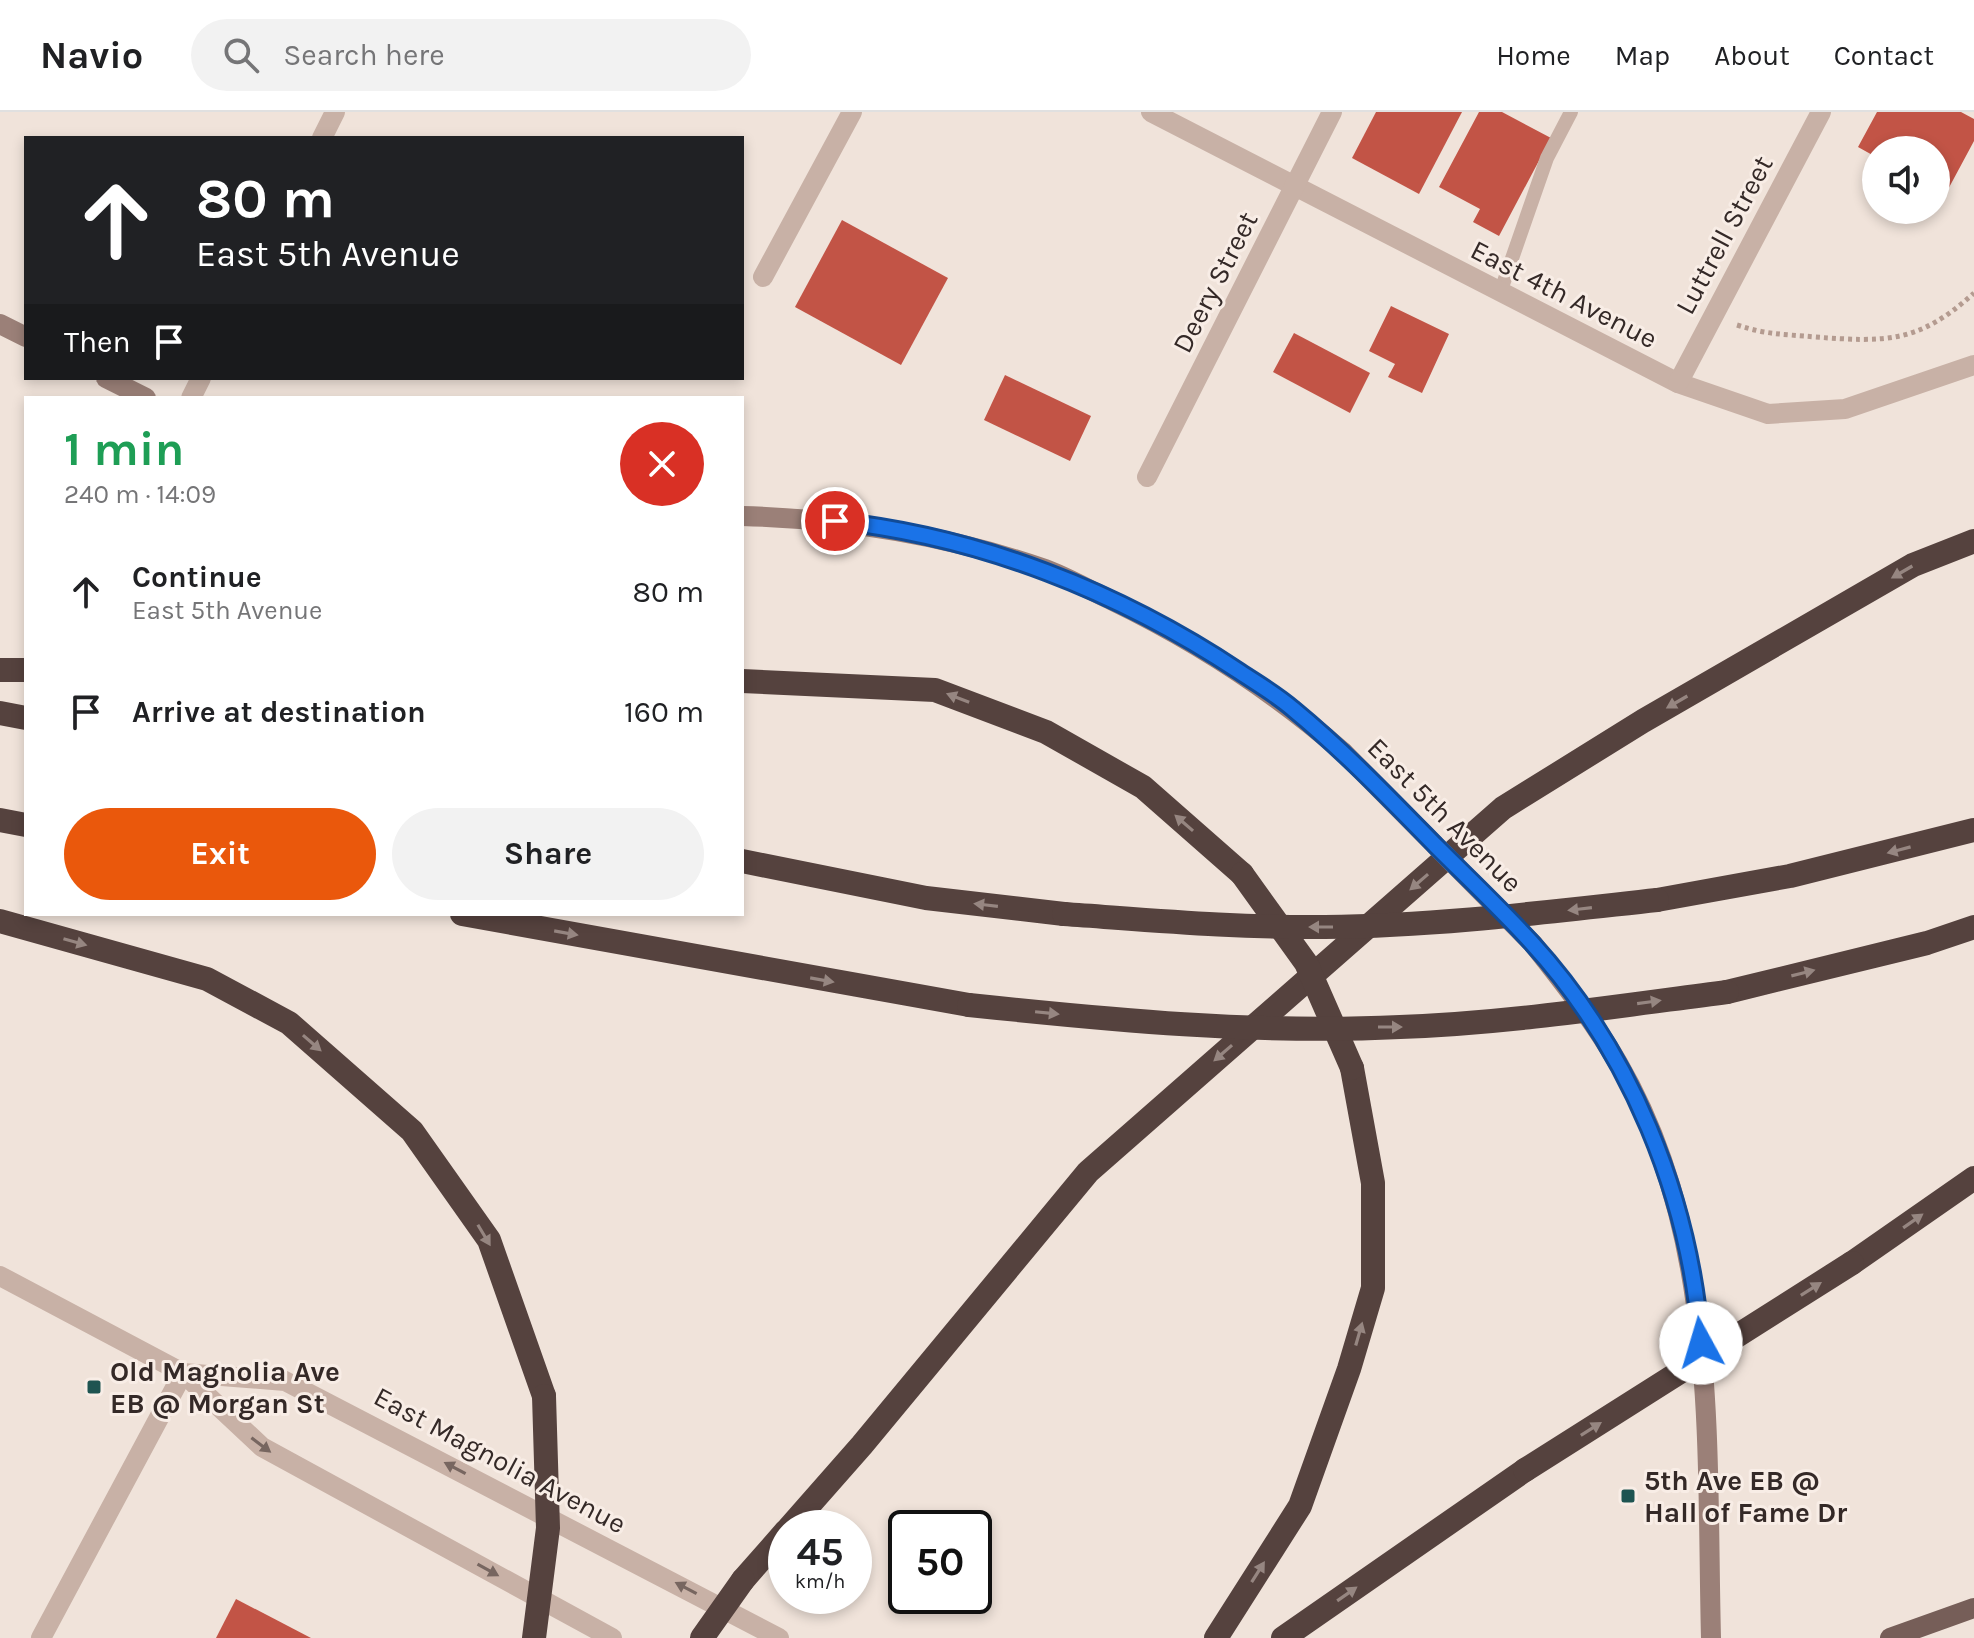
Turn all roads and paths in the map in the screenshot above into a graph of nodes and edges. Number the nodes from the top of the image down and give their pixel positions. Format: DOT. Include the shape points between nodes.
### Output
graph roads {
  1 [pos="335,112"];
  2 [pos="852,112"];
  3 [pos="1151,112"];
  4 [pos="1332,112"];
  5 [pos="1571,112"];
  6 [pos="1821,112"];
  7 [pos="323,136"];
  8 [pos="1294,188"];
  9 [pos="763,277"];
  10 [pos="1500,293"];
  11 [pos="1974,293"];
  12 [pos="1713,317"];
  13 [pos="0,324"];
  14 [pos="24,336"];
  15 [pos="1974,365"];
  16 [pos="110,380"];
  17 [pos="1678,383"];
  18 [pos="142,396"];
  19 [pos="1147,477"];
  20 [pos="744,516"];
  21 [pos="1974,541"];
  22 [pos="0,670"];
  23 [pos="24,670"];
  24 [pos="744,681"];
  25 [pos="0,713"];
  26 [pos="24,718"];
  27 [pos="0,820"];
  28 [pos="24,825"];
  29 [pos="1974,830"];
  30 [pos="744,861"];
  31 [pos="473,916"];
  32 [pos="0,921"];
  33 [pos="1974,927"];
  34 [pos="1974,1178"];
  35 [pos="0,1276"];
  36 [pos="183,1373"];
  37 [pos="805,1510"];
  38 [pos="768,1552"];
  39 [pos="1974,1608"];
  40 [pos="41,1638"];
  41 [pos="534,1638"];
  42 [pos="612,1638"];
  43 [pos="702,1638"];
  44 [pos="779,1638"];
  45 [pos="1216,1638"];
  46 [pos="1283,1638"];
  47 [pos="1711,1638"];
  48 [pos="1890,1638"];
  1 -- 7 [label="street"];
  2 -- 9 [label="street"];
  3 -- 8 [label="street, East 4th Avenue"];
  4 -- 8 [label="street, Deery Street"];
  5 -- 10 [label="lane" via="1547,158"];
  6 -- 12 [label="street, Luttrell Street"];
  8 -- 10 [label="street, East 4th Avenue"];
  8 -- 19 [label="street, Deery Street"];
  10 -- 17 [label="street, East 4th Avenue"];
  11 -- 12 [label="path" via="1914,332 1886,340 1766,335"];
  12 -- 17 [label="street, Luttrell Street"];
  13 -- 14 [label="main road"];
  15 -- 17 [label="street, East 4th Avenue" via="1845,409 1768,414"];
  16 -- 18 [label="main road"];
  20 -- 47 [label="main road, East 5th Avenue, bridge" via="856,523 957,544 1047,570 1199,645 1290,706 1343,752 1533,944 1618,1064 1656,1144 1684,1229 1699,1315 1705,1399"];
  21 -- 37 [label="highway, one-way" via="1913,565 1503,808 1088,1172"];
  22 -- 23 [label="highway"];
  45 -- 24 [label="highway, one-way, bridge" via="1300,1506 1373,1288 1373,1183 1352,1068 1306,963 1242,874 1143,787 1046,732 935,690"];
  25 -- 26 [label="highway"];
  27 -- 28 [label="highway"];
  29 -- 30 [label="highway, one-way, bridge" via="1790,876 1657,900 1326,927 1064,914 926,898"];
  31 -- 33 [label="highway, one-way, bridge" via="969,1005 1145,1023 1400,1027 1727,992"];
  32 -- 41 [label="highway, one-way, bridge" via="207,979 289,1023 412,1131 489,1240 544,1396 548,1528"];
  46 -- 34 [label="highway, one-way, bridge" via="1525,1470 1852,1263"];
  35 -- 36 [label="street, East Magnolia Avenue"];
  36 -- 40 [label="street"];
  36 -- 42 [label="street, East Magnolia Avenue, one-way" via="262,1447"];
  44 -- 36 [label="street, East Magnolia Avenue, one-way" via="285,1381"];
  38 -- 43 [label="highway, bridge"];
  39 -- 48 [label="main road"];
}
